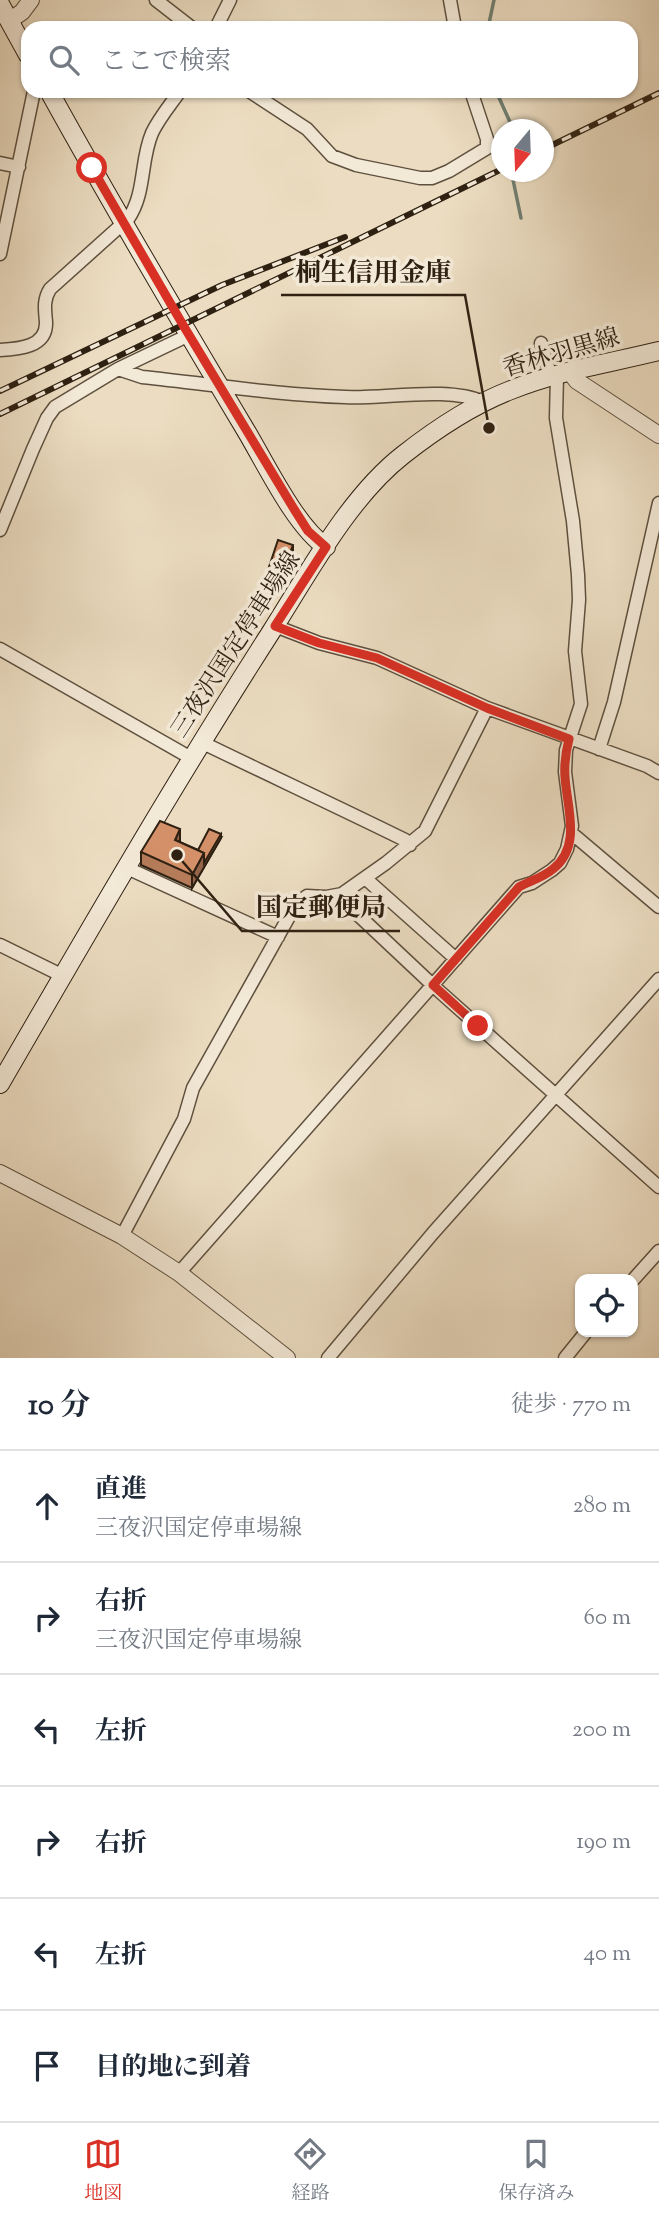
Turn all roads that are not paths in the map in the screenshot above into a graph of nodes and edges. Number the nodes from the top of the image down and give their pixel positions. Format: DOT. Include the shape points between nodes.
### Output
graph roads {
  1 [pos="31,0"];
  2 [pos="156,0"];
  3 [pos="230,0"];
  4 [pos="450,0"];
  5 [pos="0,4"];
  6 [pos="183,21"];
  7 [pos="220,21"];
  8 [pos="454,21"];
  9 [pos="4,23"];
  10 [pos="21,46"];
  11 [pos="33,98"];
  12 [pos="53,98"];
  13 [pos="175,98"];
  14 [pos="260,98"];
  15 [pos="473,98"];
  16 [pos="0,163"];
  17 [pos="19,167"];
  18 [pos="124,223"];
  19 [pos="0,254"];
  20 [pos="189,335"];
  21 [pos="541,343"];
  22 [pos="0,351"];
  23 [pos="659,351"];
  24 [pos="118,369"];
  25 [pos="560,375"];
  26 [pos="219,385"];
  27 [pos="483,402"];
  28 [pos="658,433"];
  29 [pos="659,503"];
  30 [pos="4,507"];
  31 [pos="0,530"];
  32 [pos="326,547"];
  33 [pos="275,626"];
  34 [pos="0,649"];
  35 [pos="487,708"];
  36 [pos="569,739"];
  37 [pos="201,742"];
  38 [pos="599,749"];
  39 [pos="191,758"];
  40 [pos="659,772"];
  41 [pos="570,836"];
  42 [pos="410,845"];
  43 [pos="127,868"];
  44 [pos="365,878"];
  45 [pos="338,896"];
  46 [pos="659,907"];
  47 [pos="278,937"];
  48 [pos="0,945"];
  49 [pos="456,959"];
  50 [pos="62,978"];
  51 [pos="659,979"];
  52 [pos="433,985"];
  53 [pos="0,1084"];
  54 [pos="557,1096"];
  55 [pos="0,1173"];
  56 [pos="659,1187"];
  57 [pos="122,1236"];
  58 [pos="659,1251"];
  59 [pos="179,1273"];
  60 [pos="638,1274"];
  61 [pos="582,1337"];
  62 [pos="287,1358"];
  63 [pos="328,1358"];
  64 [pos="565,1358"];
  1 -- 9 [label="street"];
  2 -- 6 [label="street"];
  3 -- 7 [label="street"];
  4 -- 8 [label="street"];
  5 -- 9 [label="main road"];
  9 -- 10 [label="main road"];
  11 -- 17 [label="street"];
  12 -- 18 [label="main road, 三夜沢国定停車場線"];
  13 -- 18 [label="street" via="152,133 139,195"];
  14 -- 15 [label="street" via="307,129 336,158 427,178 449,171 487,148"];
  16 -- 17 [label="street"];
  17 -- 19 [label="street"];
  18 -- 20 [label="main road, 三夜沢国定停車場線"];
  18 -- 22 [label="street" via="50,289 45,302 46,329 40,339 26,348"];
  20 -- 24 [label="street"];
  20 -- 26 [label="main road, 三夜沢国定停車場線"];
  21 -- 25 [label="street"];
  23 -- 25 [label="main road, 香林羽黒線"];
  24 -- 26 [label="street" via="135,376"];
  24 -- 30 [label="street" via="51,412"];
  25 -- 27 [label="main road, 香林羽黒線"];
  25 -- 28 [label="street"];
  25 -- 36 [label="street" via="555,411 573,521 579,600 575,651 581,704"];
  26 -- 27 [label="street" via="346,397 463,396"];
  26 -- 32 [label="main road, 三夜沢国定停車場線" via="303,524"];
  27 -- 32 [label="main road, 香林羽黒線" via="389,466"];
  29 -- 38 [label="street"];
  30 -- 31 [label="street"];
  32 -- 33 [label="main road, 三夜沢国定停車場線"];
  33 -- 35 [label="street" via="377,658"];
  33 -- 37 [label="main road, 三夜沢国定停車場線"];
  34 -- 39 [label="street"];
  35 -- 36 [label="street"];
  35 -- 42 [label="street" via="425,831"];
  36 -- 38 [label="street"];
  36 -- 41 [label="street" via="565,772"];
  37 -- 39 [label="main road, 三夜沢国定停車場線"];
  37 -- 42 [label="street"];
  38 -- 40 [label="street"];
  39 -- 43 [label="main road, 三夜沢国定停車場線"];
  41 -- 46 [label="street"];
  41 -- 49 [label="street" via="560,863 519,887"];
  42 -- 44 [label="street"];
  43 -- 47 [label="street"];
  43 -- 50 [label="main road, 三夜沢国定停車場線"];
  44 -- 45 [label="street"];
  44 -- 49 [label="street"];
  45 -- 47 [label="street" via="302,898"];
  45 -- 52 [label="street"];
  47 -- 57 [label="street" via="193,1088 184,1119"];
  48 -- 50 [label="street"];
  49 -- 52 [label="street"];
  50 -- 53 [label="main road, 三夜沢国定停車場線"];
  51 -- 54 [label="street"];
  52 -- 54 [label="street"];
  52 -- 59 [label="street"];
  54 -- 56 [label="street"];
  54 -- 63 [label="street"];
  55 -- 57 [label="street"];
  57 -- 59 [label="street"];
  58 -- 60 [label="street"];
  59 -- 62 [label="street"];
  61 -- 64 [label="street"];
}
